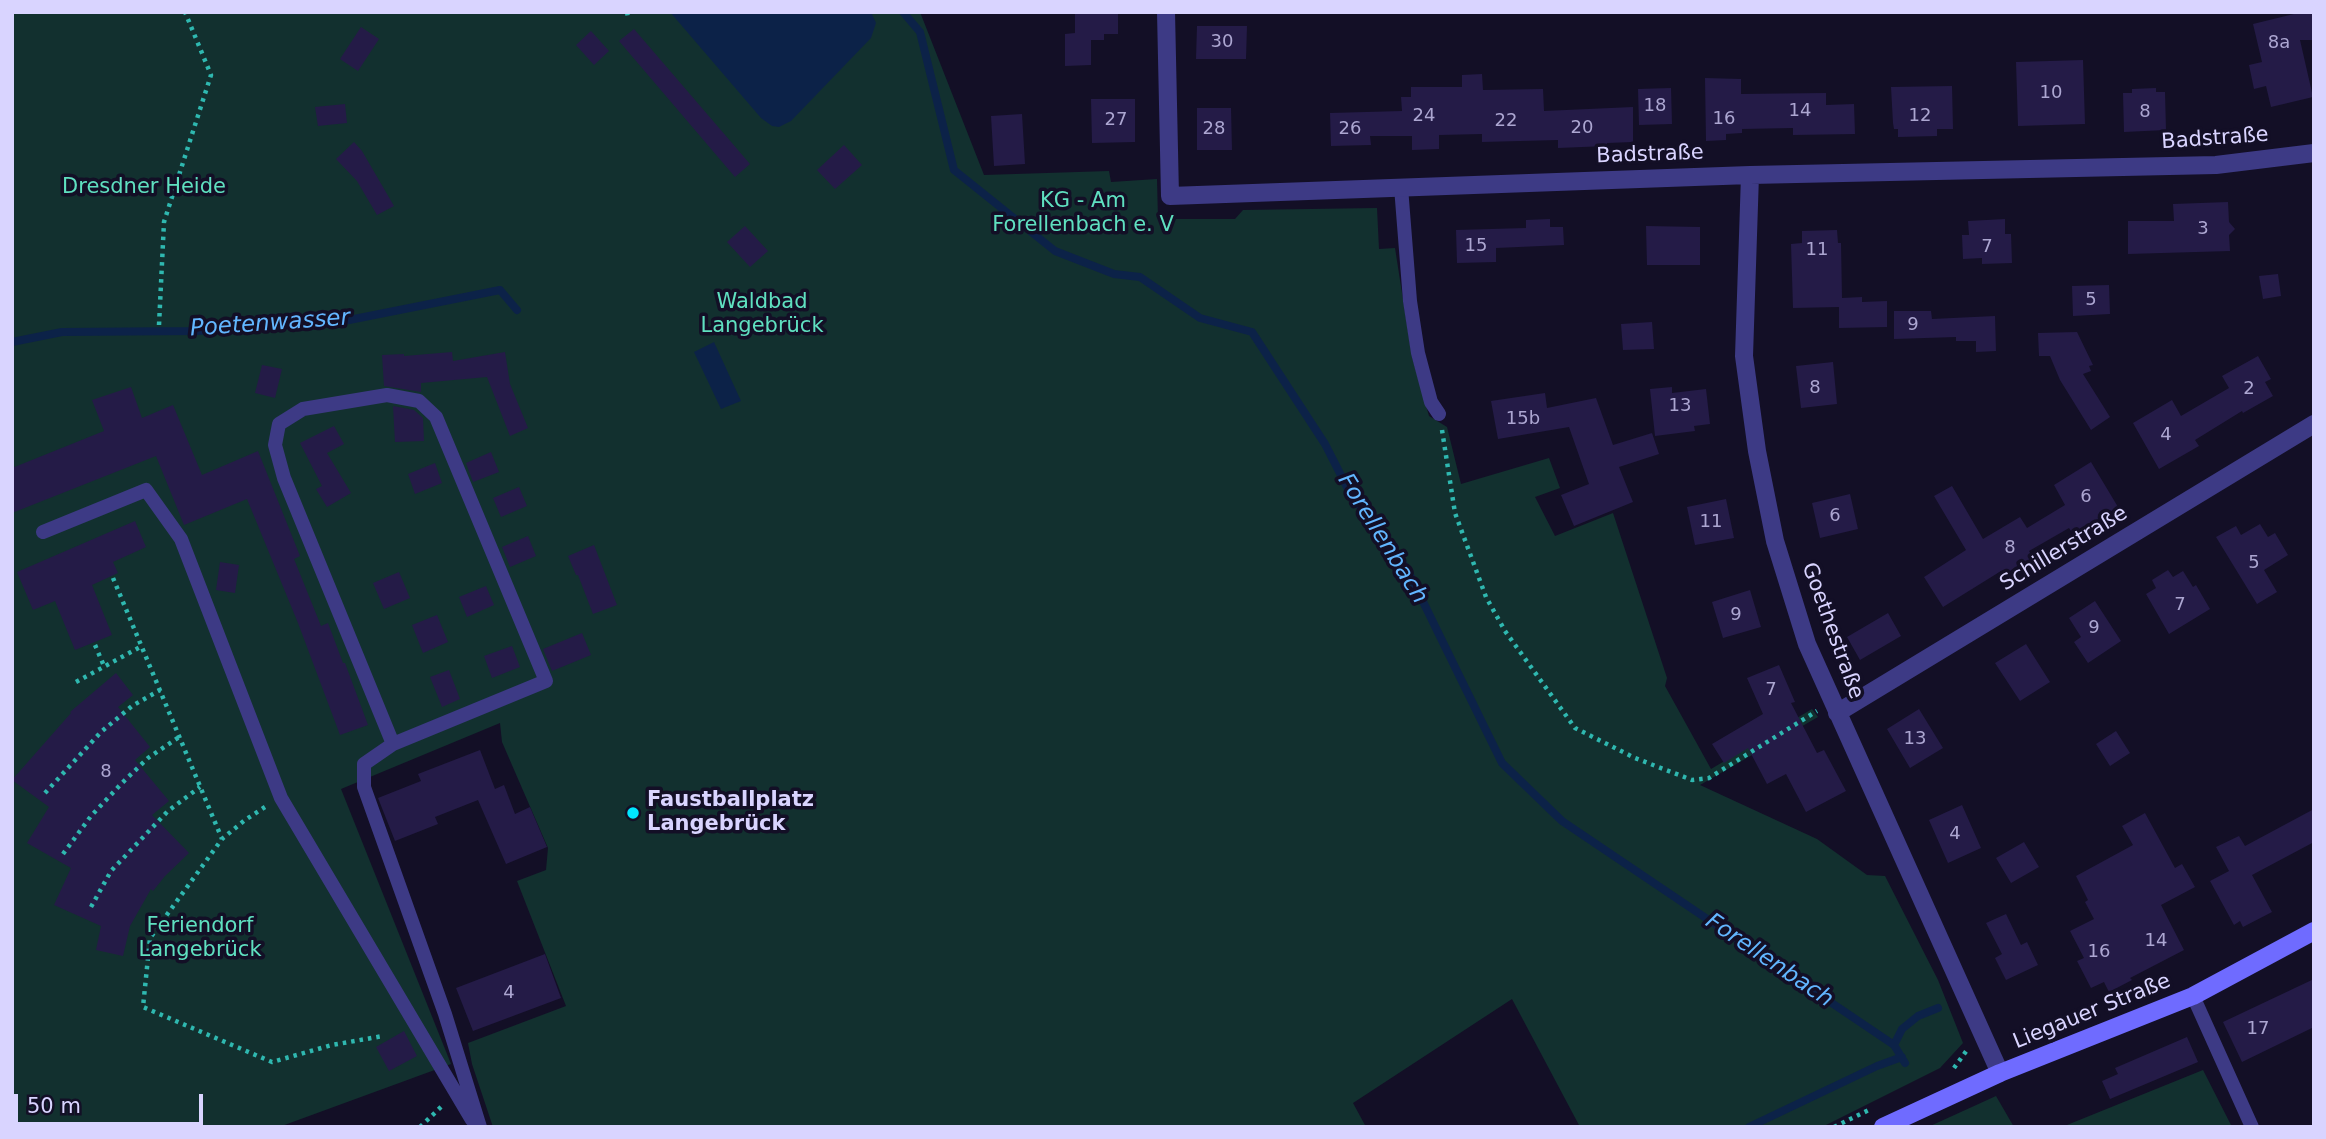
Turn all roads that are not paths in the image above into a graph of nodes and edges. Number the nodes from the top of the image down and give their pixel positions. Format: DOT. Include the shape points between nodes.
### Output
graph roads {
  1 [pos="1166,12"];
  2 [pos="2314,153"];
  3 [pos="1750,175"];
  4 [pos="1401,187"];
  5 [pos="1439,414"];
  6 [pos="2314,424"];
  7 [pos="43,531"];
  8 [pos="1835,707"];
  9 [pos="393,744"];
  10 [pos="2314,931"];
  11 [pos="2193,996"];
  12 [pos="2000,1073"];
  13 [pos="478,1127"];
  14 [pos="1883,1127"];
  15 [pos="2252,1127"];
  1 -- 4 [label="street, Badstraße" via="1170,196"];
  2 -- 3 [label="street, Badstraße" via="2216,165"];
  3 -- 4 [label="street, Badstraße"];
  3 -- 8 [label="street, Goethestraße" via="1744,356 1757,451 1775,541 1807,644"];
  4 -- 5 [label="lane" via="1418,353"];
  6 -- 8 [label="street, Schillerstraße"];
  7 -- 13 [label="lane" via="146,490 181,539 281,798"];
  8 -- 12 [label="street, Goethestraße"];
  9 -- 9 [label="lane" via="284,478 275,445 279,424 303,409 387,395 419,401 436,417 546,681"];
  9 -- 13 [label="lane" via="364,764 363,787 445,1014"];
  10 -- 11 [label="main road, Liegauer Straße"];
  11 -- 12 [label="main road, Liegauer Straße"];
  11 -- 15 [label="lane"];
  12 -- 14 [label="main road, Liegauer Straße"];
}
